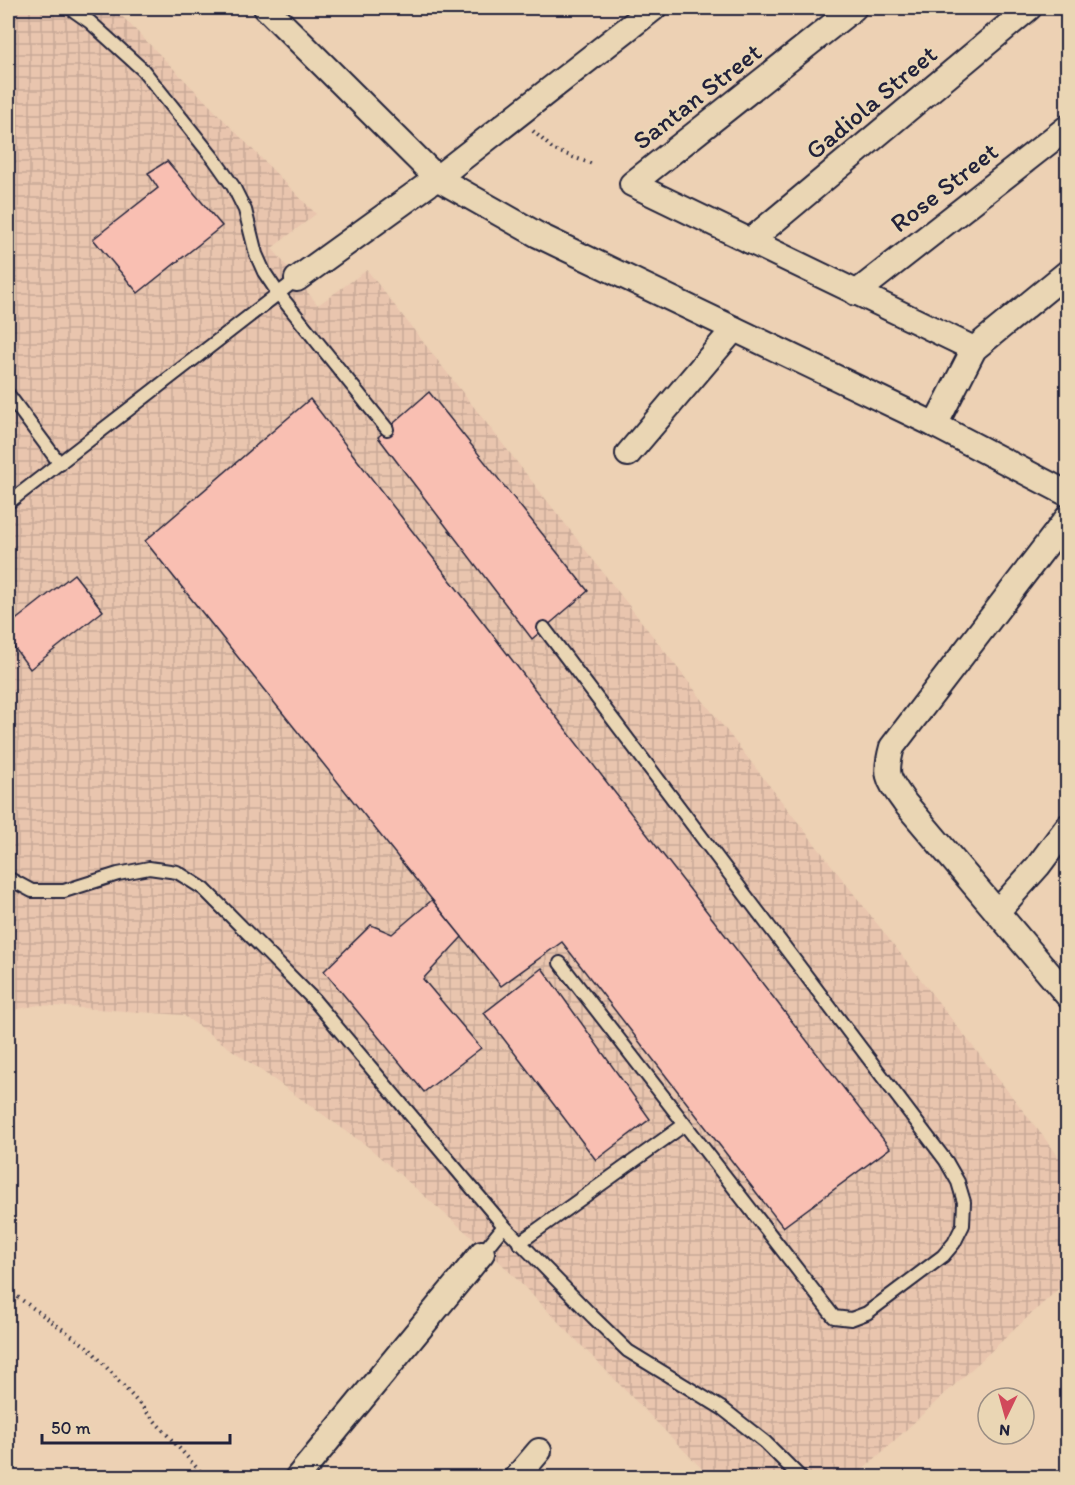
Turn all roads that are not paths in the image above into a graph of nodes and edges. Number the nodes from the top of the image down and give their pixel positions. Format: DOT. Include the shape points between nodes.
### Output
graph roads {
  1 [pos="70,8"];
  2 [pos="266,8"];
  3 [pos="654,8"];
  4 [pos="854,8"];
  5 [pos="1029,8"];
  6 [pos="1068,127"];
  7 [pos="437,178"];
  8 [pos="750,241"];
  9 [pos="1068,272"];
  10 [pos="287,286"];
  11 [pos="856,293"];
  12 [pos="734,329"];
  13 [pos="974,349"];
  14 [pos="8,394"];
  15 [pos="935,426"];
  16 [pos="387,429"];
  17 [pos="628,454"];
  18 [pos="60,464"];
  19 [pos="1068,494"];
  20 [pos="8,503"];
  21 [pos="1068,517"];
  22 [pos="544,628"];
  23 [pos="1068,826"];
  24 [pos="8,878"];
  25 [pos="997,912"];
  26 [pos="560,963"];
  27 [pos="1068,996"];
  28 [pos="684,1125"];
  29 [pos="504,1226"];
  30 [pos="519,1244"];
  31 [pos="482,1253"];
  32 [pos="538,1451"];
  33 [pos="297,1478"];
  34 [pos="516,1478"];
  35 [pos="801,1478"];
  1 -- 10 [label="lane" via="143,70 214,159 245,210 264,272"];
  2 -- 7 [label="street"];
  3 -- 7 [label="street"];
  4 -- 8 [label="street, Santan Street" via="632,184"];
  5 -- 8 [label="street, Gadiola Street"];
  6 -- 11 [label="street, Rose Street"];
  7 -- 10 [label="street"];
  7 -- 12 [label="street" via="538,235"];
  8 -- 11 [label="street"];
  9 -- 13 [label="street"];
  10 -- 16 [label="lane"];
  10 -- 18 [label="lane"];
  11 -- 13 [label="street"];
  12 -- 15 [label="street"];
  12 -- 17 [label="street"];
  13 -- 15 [label="street"];
  14 -- 18 [label="lane"];
  15 -- 19 [label="street"];
  18 -- 20 [label="lane"];
  21 -- 25 [label="street" via="892,747 887,766 889,782"];
  22 -- 28 [label="lane" via="946,1161 964,1202 963,1225 943,1256 867,1313 851,1319 834,1317"];
  23 -- 25 [label="street"];
  24 -- 29 [label="lane" via="32,891 64,891 149,868 177,872 204,889 314,1000"];
  25 -- 27 [label="street"];
  26 -- 28 [label="lane"];
  28 -- 30 [label="lane"];
  29 -- 30 [label="lane"];
  29 -- 31 [label="lane"];
  30 -- 35 [label="lane" via="628,1351 723,1409 765,1442"];
  31 -- 33 [label="street"];
  32 -- 34 [label="street"];
}
